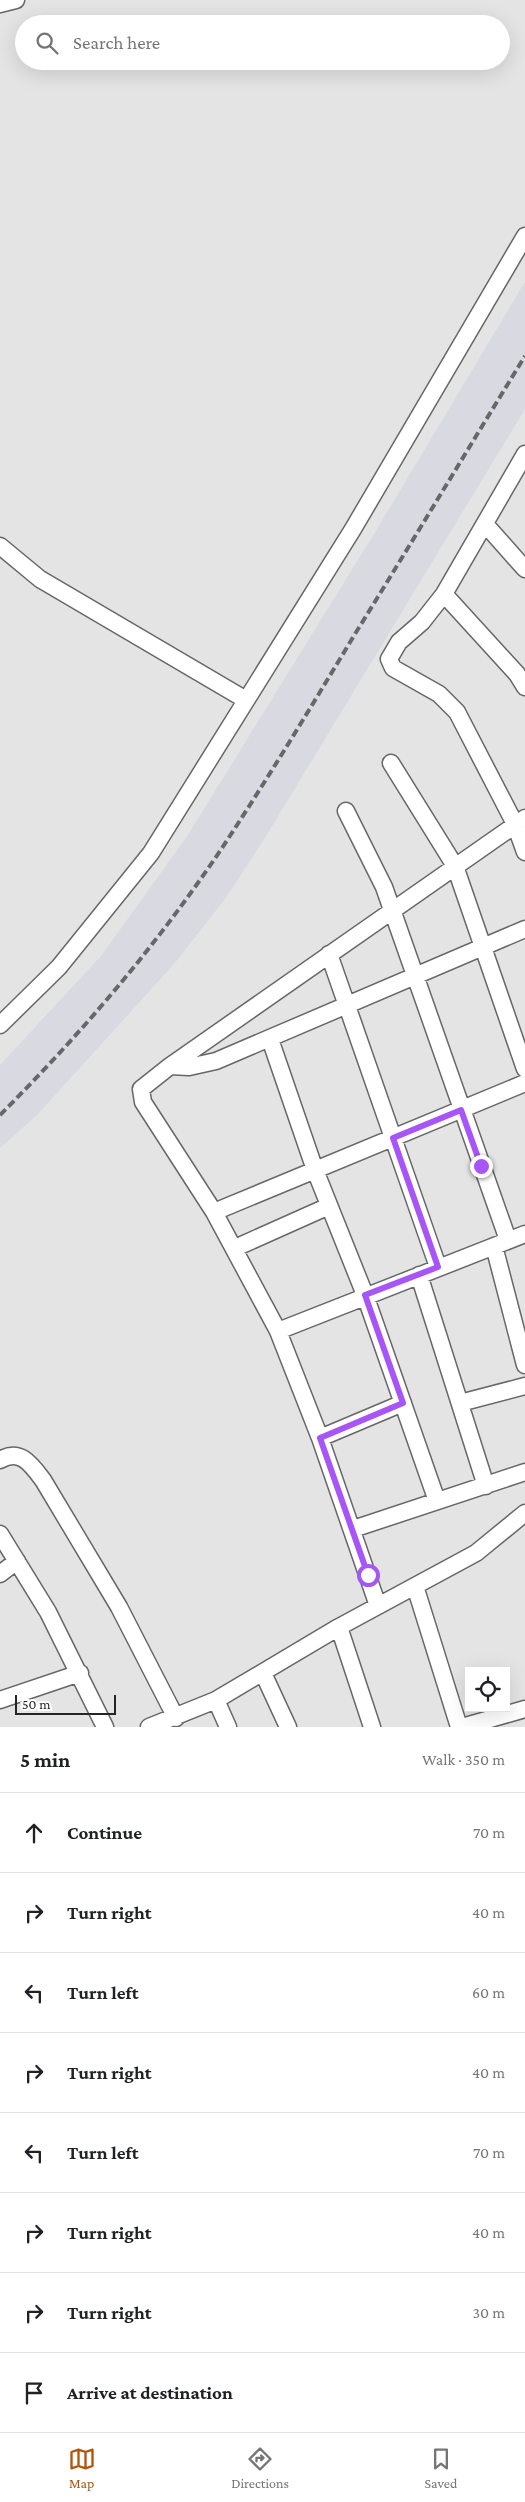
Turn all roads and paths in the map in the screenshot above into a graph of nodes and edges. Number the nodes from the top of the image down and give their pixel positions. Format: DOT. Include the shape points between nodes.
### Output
graph roads {
  1 [pos="16,0"];
  2 [pos="0,4"];
  3 [pos="525,236"];
  4 [pos="524,459"];
  5 [pos="485,524"];
  6 [pos="0,546"];
  7 [pos="525,569"];
  8 [pos="444,594"];
  9 [pos="522,677"];
  10 [pos="246,700"];
  11 [pos="391,764"];
  12 [pos="346,811"];
  13 [pos="520,821"];
  14 [pos="525,852"];
  15 [pos="455,866"];
  16 [pos="392,910"];
  17 [pos="525,929"];
  18 [pos="483,946"];
  19 [pos="329,954"];
  20 [pos="415,976"];
  21 [pos="347,1007"];
  22 [pos="0,1025"];
  23 [pos="270,1039"];
  24 [pos="170,1066"];
  25 [pos="525,1069"];
  26 [pos="525,1084"];
  27 [pos="461,1110"];
  28 [pos="393,1138"];
  29 [pos="315,1170"];
  30 [pos="330,1206"];
  31 [pos="214,1212"];
  32 [pos="525,1234"];
  33 [pos="501,1243"];
  34 [pos="235,1248"];
  35 [pos="438,1267"];
  36 [pos="419,1275"];
  37 [pos="365,1295"];
  38 [pos="278,1331"];
  39 [pos="525,1365"];
  40 [pos="525,1386"];
  41 [pos="403,1403"];
  42 [pos="460,1403"];
  43 [pos="320,1438"];
  44 [pos="0,1460"];
  45 [pos="525,1472"];
  46 [pos="486,1486"];
  47 [pos="437,1501"];
  48 [pos="525,1513"];
  49 [pos="353,1529"];
  50 [pos="0,1534"];
  51 [pos="17,1561"];
  52 [pos="0,1574"];
  53 [pos="415,1586"];
  54 [pos="378,1606"];
  55 [pos="340,1627"];
  56 [pos="80,1673"];
  57 [pos="263,1673"];
  58 [pos="0,1700"];
  59 [pos="216,1700"];
  60 [pos="525,1709"];
  61 [pos="176,1718"];
  62 [pos="105,1727"];
  63 [pos="149,1727"];
  64 [pos="228,1727"];
  65 [pos="288,1727"];
  66 [pos="372,1727"];
  67 [pos="460,1727"];
  1 -- 2 [label="street"];
  3 -- 10 [label="street" via="354,529"];
  4 -- 5 [label="street"];
  5 -- 7 [label="street"];
  5 -- 8 [label="street"];
  6 -- 10 [label="street" via="40,579"];
  8 -- 9 [label="street"];
  8 -- 13 [label="street" via="422,622 399,642 389,659 390,664 438,694 457,712"];
  10 -- 22 [label="street" via="169,827 132,879 59,968"];
  11 -- 15 [label="street"];
  12 -- 16 [label="street" via="375,866"];
  13 -- 14 [label="street"];
  13 -- 15 [label="street"];
  15 -- 16 [label="street"];
  15 -- 18 [label="street"];
  16 -- 19 [label="street"];
  16 -- 20 [label="street"];
  17 -- 18 [label="street"];
  18 -- 20 [label="street"];
  18 -- 25 [label="street"];
  19 -- 21 [label="street"];
  19 -- 24 [label="street"];
  20 -- 21 [label="street"];
  20 -- 27 [label="street"];
  21 -- 23 [label="street"];
  21 -- 28 [label="street"];
  23 -- 24 [label="street" via="203,1065"];
  23 -- 29 [label="street"];
  24 -- 31 [label="street" via="146,1083 140,1095"];
  26 -- 27 [label="street"];
  27 -- 28 [label="street"];
  27 -- 33 [label="street"];
  28 -- 29 [label="street"];
  28 -- 35 [label="street"];
  29 -- 30 [label="street"];
  29 -- 31 [label="street"];
  30 -- 34 [label="street"];
  30 -- 37 [label="street"];
  31 -- 34 [label="street"];
  32 -- 33 [label="street"];
  33 -- 35 [label="street"];
  33 -- 39 [label="street"];
  34 -- 38 [label="street"];
  35 -- 36 [label="street"];
  36 -- 37 [label="street"];
  36 -- 42 [label="street"];
  37 -- 38 [label="street"];
  37 -- 41 [label="street"];
  38 -- 43 [label="street"];
  40 -- 42 [label="street"];
  41 -- 43 [label="street"];
  41 -- 47 [label="street"];
  42 -- 46 [label="street"];
  43 -- 49 [label="street"];
  44 -- 61 [label="street" via="18,1455 31,1464 43,1480 119,1607"];
  45 -- 46 [label="street"];
  46 -- 47 [label="street"];
  47 -- 49 [label="street"];
  48 -- 53 [label="street" via="476,1552"];
  49 -- 54 [label="street"];
  50 -- 51 [label="street"];
  51 -- 52 [label="street"];
  51 -- 56 [label="street"];
  53 -- 54 [label="street"];
  53 -- 67 [label="street"];
  54 -- 55 [label="street"];
  55 -- 57 [label="street"];
  55 -- 66 [label="street"];
  56 -- 58 [label="street"];
  56 -- 62 [label="street"];
  57 -- 59 [label="street"];
  57 -- 65 [label="street"];
  59 -- 61 [label="street"];
  59 -- 64 [label="street"];
  60 -- 67 [label="street"];
  61 -- 63 [label="street"];
}
